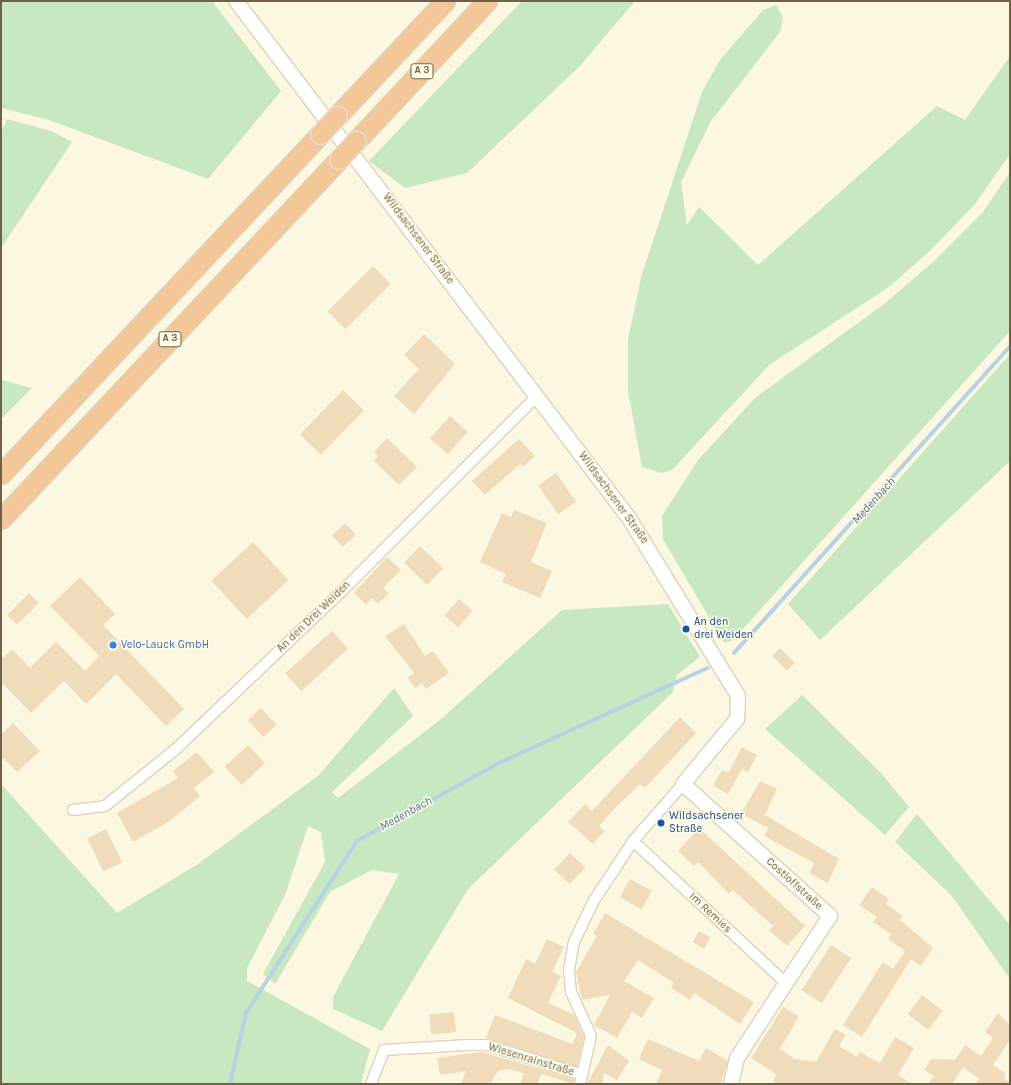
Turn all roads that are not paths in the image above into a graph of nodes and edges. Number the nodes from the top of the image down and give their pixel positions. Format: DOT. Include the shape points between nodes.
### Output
graph roads {
  1 [pos="236,1"];
  2 [pos="445,1"];
  3 [pos="488,1"];
  4 [pos="537,396"];
  5 [pos="1,474"];
  6 [pos="1,519"];
  7 [pos="683,784"];
  8 [pos="74,810"];
  9 [pos="633,841"];
  10 [pos="787,984"];
  11 [pos="581,1080"];
  12 [pos="371,1084"];
  13 [pos="731,1084"];
  1 -- 4 [label="main road, Wildsachsener Straße"];
  2 -- 5 [label="highway, bridge"];
  3 -- 6 [label="highway, A 3, bridge"];
  4 -- 7 [label="main road, Wildsachsener Straße" via="629,518 738,696 740,710 737,719"];
  4 -- 8 [label="street, An den Drei Weiden" via="176,749 105,806"];
  7 -- 9 [label="street, Wildsachsener Straße"];
  7 -- 10 [label="main road, Costloffstraße" via="830,916"];
  9 -- 10 [label="street, Im Remies"];
  9 -- 11 [label="street, Wildsachsener Straße" via="593,902 574,942 569,970 571,992 591,1036"];
  10 -- 13 [label="main road, Costloffstraße" via="737,1058"];
  11 -- 12 [label="street, Wiesenrainstraße" via="487,1045 384,1050"];
}
